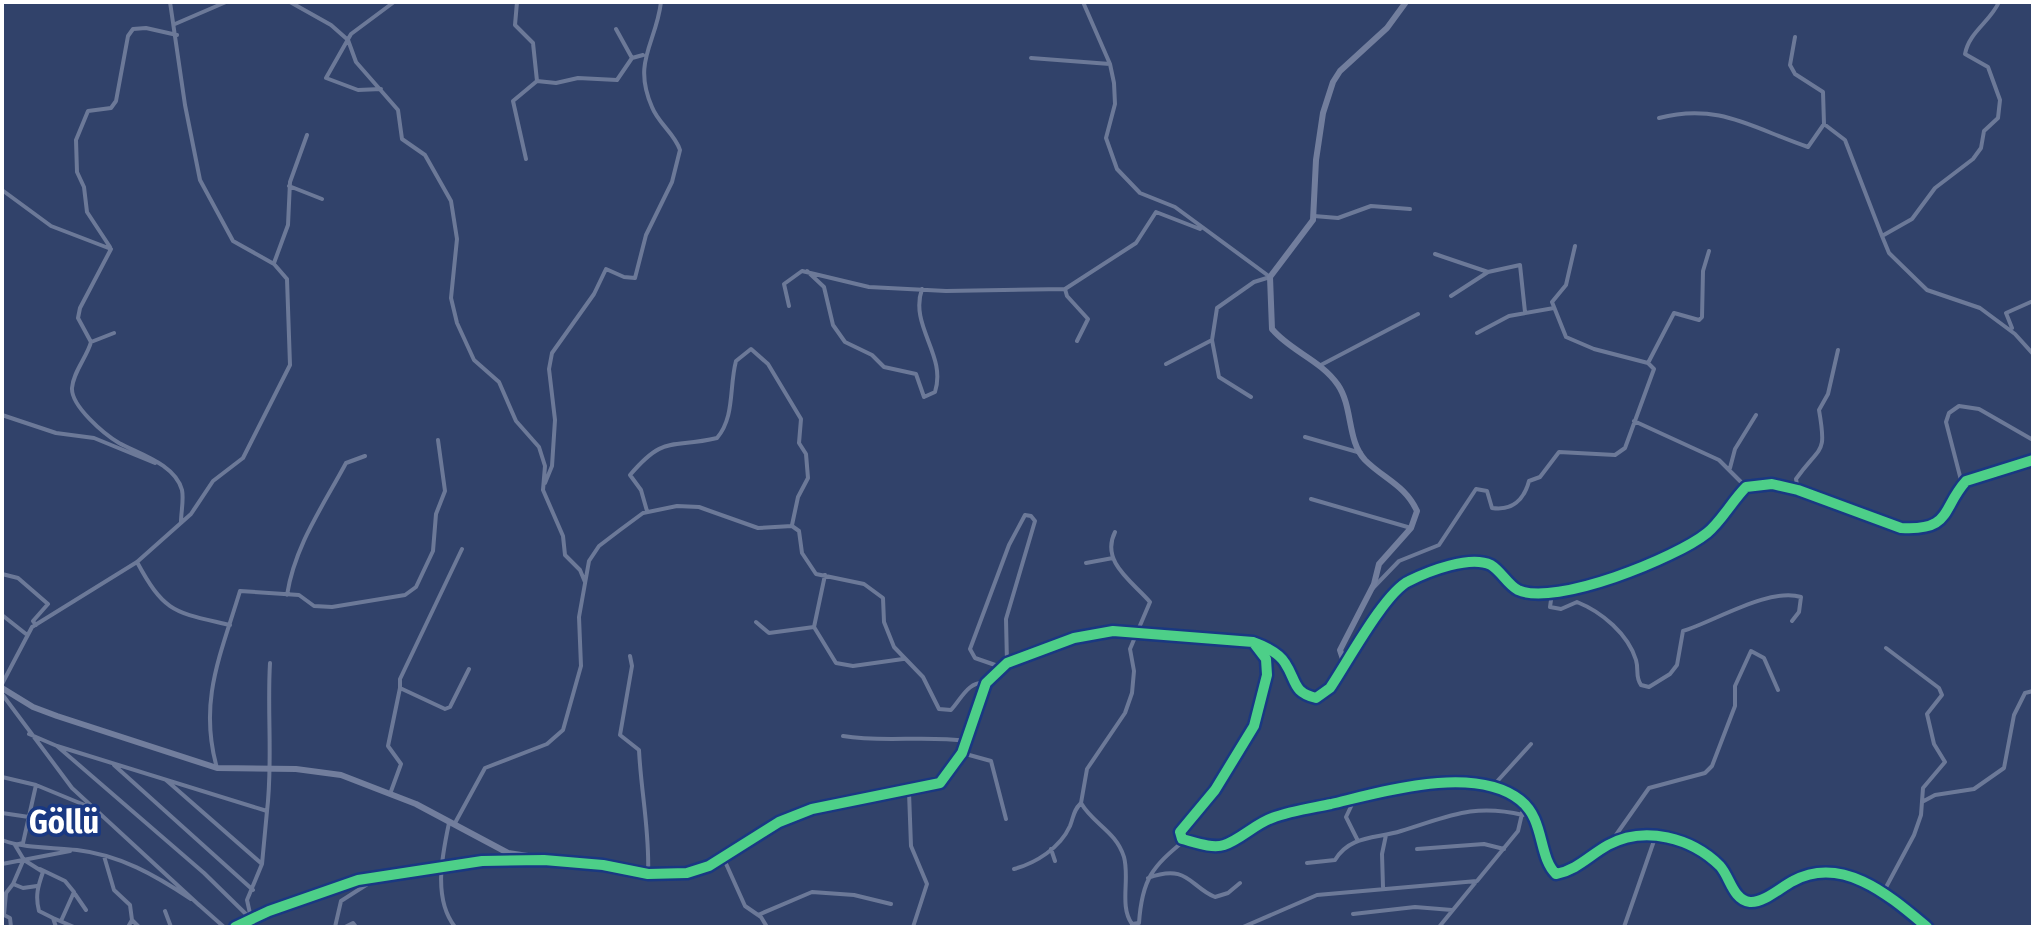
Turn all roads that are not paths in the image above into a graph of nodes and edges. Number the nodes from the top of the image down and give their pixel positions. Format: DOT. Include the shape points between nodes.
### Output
graph roads {
  1 [pos="170,2"];
  2 [pos="226,2"];
  3 [pos="290,2"];
  4 [pos="394,2"];
  5 [pos="517,2"];
  6 [pos="661,2"];
  7 [pos="1083,2"];
  8 [pos="1406,2"];
  9 [pos="1999,2"];
  10 [pos="175,24"];
  11 [pos="616,29"];
  12 [pos="177,35"];
  13 [pos="1795,37"];
  14 [pos="348,40"];
  15 [pos="644,55"];
  16 [pos="632,58"];
  17 [pos="1031,58"];
  18 [pos="1110,64"];
  19 [pos="537,81"];
  20 [pos="381,89"];
  21 [pos="1659,118"];
  22 [pos="1824,124"];
  23 [pos="307,135"];
  24 [pos="526,159"];
  25 [pos="289,186"];
  26 [pos="2,190"];
  27 [pos="322,199"];
  28 [pos="1410,209"];
  29 [pos="1314,216"];
  30 [pos="1200,229"];
  31 [pos="1882,236"];
  32 [pos="1575,246"];
  33 [pos="111,249"];
  34 [pos="1709,251"];
  35 [pos="1435,254"];
  36 [pos="274,264"];
  37 [pos="807,271"];
  38 [pos="1488,272"];
  39 [pos="1270,277"];
  40 [pos="922,289"];
  41 [pos="1065,289"];
  42 [pos="1451,296"];
  43 [pos="2033,301"];
  44 [pos="789,306"];
  45 [pos="1554,308"];
  46 [pos="1525,312"];
  47 [pos="1418,314"];
  48 [pos="114,333"];
  49 [pos="1477,333"];
  50 [pos="2015,334"];
  51 [pos="1212,340"];
  52 [pos="1077,341"];
  53 [pos="91,342"];
  54 [pos="1838,350"];
  55 [pos="2033,354"];
  56 [pos="1648,363"];
  57 [pos="1166,364"];
  58 [pos="1319,366"];
  59 [pos="1251,397"];
  60 [pos="2,415"];
  61 [pos="1756,415"];
  62 [pos="1634,421"];
  63 [pos="1305,437"];
  64 [pos="438,440"];
  65 [pos="2033,440"];
  66 [pos="1361,453"];
  67 [pos="365,456"];
  68 [pos="2033,460"];
  69 [pos="157,462"];
  70 [pos="1730,468"];
  71 [pos="1962,484"];
  72 [pos="1746,487"];
  73 [pos="543,490"];
  74 [pos="1798,490"];
  75 [pos="1311,499"];
  76 [pos="647,511"];
  77 [pos="181,522"];
  78 [pos="792,526"];
  79 [pos="1411,528"];
  80 [pos="1115,532"];
  81 [pos="462,549"];
  82 [pos="1113,558"];
  83 [pos="137,562"];
  84 [pos="1086,563"];
  85 [pos="2,574"];
  86 [pos="825,575"];
  87 [pos="585,582"];
  88 [pos="1372,589"];
  89 [pos="1553,591"];
  90 [pos="287,595"];
  91 [pos="2,615"];
  92 [pos="1792,621"];
  93 [pos="756,622"];
  94 [pos="36,625"];
  95 [pos="230,625"];
  96 [pos="814,627"];
  97 [pos="1135,632"];
  98 [pos="26,634"];
  99 [pos="1253,642"];
  100 [pos="1886,648"];
  101 [pos="630,656"];
  102 [pos="903,659"];
  103 [pos="270,663"];
  104 [pos="1004,665"];
  105 [pos="1345,665"];
  106 [pos="469,669"];
  107 [pos="986,683"];
  108 [pos="2,686"];
  109 [pos="400,688"];
  110 [pos="1778,690"];
  111 [pos="2033,691"];
  112 [pos="2,694"];
  113 [pos="29,734"];
  114 [pos="843,736"];
  115 [pos="966,741"];
  116 [pos="1531,744"];
  117 [pos="57,746"];
  118 [pos="962,753"];
  119 [pos="112,763"];
  120 [pos="217,768"];
  121 [pos="272,769"];
  122 [pos="2,777"];
  123 [pos="164,778"];
  124 [pos="36,785"];
  125 [pos="1492,787"];
  126 [pos="909,792"];
  127 [pos="390,794"];
  128 [pos="1355,798"];
  129 [pos="1922,802"];
  130 [pos="1081,803"];
  131 [pos="1524,803"];
  132 [pos="93,809"];
  133 [pos="267,811"];
  134 [pos="2,813"];
  135 [pos="1523,815"];
  136 [pos="29,817"];
  137 [pos="1006,819"];
  138 [pos="452,824"];
  139 [pos="1386,835"];
  140 [pos="1656,835"];
  141 [pos="2,840"];
  142 [pos="1185,840"];
  143 [pos="1357,840"];
  144 [pos="15,845"];
  145 [pos="1609,845"];
  146 [pos="1051,849"];
  147 [pos="1417,849"];
  148 [pos="1504,849"];
  149 [pos="80,850"];
  150 [pos="104,856"];
  151 [pos="723,857"];
  152 [pos="24,860"];
  153 [pos="544,860"];
  154 [pos="1055,861"];
  155 [pos="1307,863"];
  156 [pos="2,864"];
  157 [pos="262,864"];
  158 [pos="443,868"];
  159 [pos="40,869"];
  160 [pos="1014,869"];
  161 [pos="648,874"];
  162 [pos="383,875"];
  163 [pos="1148,878"];
  164 [pos="1477,881"];
  165 [pos="1240,883"];
  166 [pos="13,884"];
  167 [pos="37,886"];
  168 [pos="1383,887"];
  169 [pos="253,890"];
  170 [pos="1884,891"];
  171 [pos="74,892"];
  172 [pos="891,904"];
  173 [pos="199,905"];
  174 [pos="86,910"];
  175 [pos="1452,910"];
  176 [pos="165,911"];
  177 [pos="1353,914"];
  178 [pos="758,915"];
  179 [pos="53,918"];
  180 [pos="132,920"];
  181 [pos="252,920"];
  182 [pos="61,921"];
  183 [pos="1132,926"];
  184 [pos="11,927"];
  185 [pos="56,927"];
  186 [pos="74,927"];
  187 [pos="128,927"];
  188 [pos="139,927"];
  189 [pos="171,927"];
  190 [pos="224,927"];
  191 [pos="235,927"];
  192 [pos="335,927"];
  193 [pos="345,927"];
  194 [pos="356,927"];
  195 [pos="455,927"];
  196 [pos="767,927"];
  197 [pos="913,927"];
  198 [pos="1243,927"];
  199 [pos="1439,927"];
  200 [pos="1624,927"];
  201 [pos="1927,927"];
  1 -- 10 [label="street"];
  2 -- 10 [label="street"];
  3 -- 14 [label="street"];
  4 -- 14 [label="street"];
  5 -- 19 [label="street" via="515,25 533,43"];
  6 -- 15 [label="street"];
  7 -- 18 [label="street"];
  8 -- 29 [label="street" via="1333,82 1316,160"];
  9 -- 31 [label="street" via="1994,15 1967,41 1965,54 1988,67 2000,100 1998,118 1984,131 1973,159 1935,188 1912,219"];
  10 -- 12 [label="street"];
  11 -- 16 [label="street"];
  12 -- 33 [label="street" via="133,29 116,101 111,108 88,111 76,140 87,212"];
  12 -- 36 [label="street" via="200,180 233,241"];
  13 -- 22 [label="street" via="1790,65 1823,92"];
  14 -- 20 [label="street" via="356,62"];
  14 -- 20 [label="street" via="326,78 358,90"];
  15 -- 16 [label="street"];
  15 -- 73 [label="street" via="653,112 680,150 635,278 606,269 552,353 552,466"];
  16 -- 19 [label="street" via="617,80"];
  17 -- 18 [label="street"];
  18 -- 30 [label="street" via="1115,104 1106,138 1117,169 1140,193 1175,207"];
  19 -- 24 [label="street" via="513,101"];
  20 -- 73 [label="street" via="398,110 402,139 425,155 451,201 457,239 451,298 457,323 474,360 499,382 516,421 539,447 545,466"];
  21 -- 22 [label="street" via="1718,113 1808,147"];
  22 -- 31 [label="street" via="1845,140"];
  23 -- 25 [label="street"];
  25 -- 27 [label="street"];
  25 -- 36 [label="street" via="288,225"];
  26 -- 33 [label="street" via="51,226"];
  28 -- 29 [label="street" via="1371,206 1338,218"];
  29 -- 39 [label="street"];
  30 -- 39 [label="street"];
  30 -- 41 [label="street" via="1156,212 1136,243"];
  31 -- 50 [label="street" via="1889,253 1927,290 1980,308"];
  32 -- 45 [label="street"];
  33 -- 53 [label="street" via="80,308 78,318"];
  34 -- 56 [label="street" via="1702,317 1674,313"];
  35 -- 38 [label="street"];
  36 -- 77 [label="street" via="287,279 290,365 243,458 213,481"];
  37 -- 40 [label="street" via="869,287"];
  37 -- 40 [label="street" via="824,287 833,325 845,342 884,367 916,374 924,397 935,392 940,373 919,313"];
  37 -- 44 [label="street" via="793,274 784,284"];
  38 -- 42 [label="street"];
  38 -- 46 [label="street" via="1521,266"];
  39 -- 51 [label="street" via="1217,308"];
  39 -- 58 [label="street" via="1272,329"];
  40 -- 41 [label="street"];
  41 -- 52 [label="street" via="1088,319"];
  43 -- 50 [label="street" via="2006,313"];
  45 -- 46 [label="street"];
  45 -- 56 [label="street" via="1566,337"];
  46 -- 49 [label="street"];
  47 -- 58 [label="street"];
  48 -- 53 [label="street"];
  50 -- 55 [label="street"];
  51 -- 57 [label="street"];
  51 -- 59 [label="street" via="1219,377"];
  53 -- 69 [label="street" via="72,384 78,406 118,442"];
  54 -- 74 [label="street" via="1819,410 1825,437 1796,479"];
  56 -- 62 [label="street" via="1654,369"];
  58 -- 66 [label="street" via="1337,383 1349,407"];
  60 -- 69 [label="street" via="56,433 94,438"];
  61 -- 70 [label="street"];
  62 -- 70 [label="street"];
  62 -- 88 [label="street" via="1619,453 1559,452 1511,506 1492,508 1487,491 1476,489 1439,545 1399,561"];
  63 -- 66 [label="street"];
  64 -- 90 [label="street" via="445,491 436,514 433,551 416,587 405,595 332,607"];
  65 -- 71 [label="street" via="1979,409 1959,406 1946,422"];
  66 -- 79 [label="street" via="1411,497 1417,511"];
  67 -- 90 [label="street" via="346,463 306,534"];
  68 -- 71 [label="street"];
  69 -- 77 [label="street" via="182,489"];
  70 -- 72 [label="street"];
  71 -- 74 [label="street" via="1948,514 1913,528"];
  72 -- 74 [label="street" via="1772,484"];
  72 -- 89 [label="street" via="1709,532 1681,550 1594,585"];
  73 -- 87 [label="street" via="563,536 565,555"];
  75 -- 79 [label="street"];
  76 -- 78 [label="street" via="699,507 758,528"];
  76 -- 78 [label="street" via="630,475 650,452 673,442 717,438 733,400 736,361 751,349 768,364 801,419 799,443 806,454 808,478"];
  76 -- 87 [label="street" via="599,546"];
  77 -- 83 [label="street"];
  78 -- 86 [label="street" via="799,531 802,553 812,570"];
  79 -- 88 [label="street" via="1379,564"];
  80 -- 82 [label="street"];
  81 -- 109 [label="street"];
  82 -- 84 [label="street"];
  82 -- 97 [label="street" via="1150,602"];
  83 -- 94 [label="street"];
  83 -- 95 [label="street" via="167,607"];
  85 -- 94 [label="street" via="18,578 48,604 33,621"];
  86 -- 96 [label="street"];
  86 -- 102 [label="street" via="864,584 883,598 885,627"];
  87 -- 138 [label="street" via="579,617 581,666 563,730 547,744 485,768"];
  88 -- 105 [label="street" via="1340,650"];
  89 -- 92 [label="street" via="1550,607 1577,602 1614,627 1636,659 1637,680 1649,687 1677,665 1683,631 1790,594 1801,597"];
  89 -- 105 [label="street" via="1518,590 1491,565 1472,561 1408,581 1393,592"];
  90 -- 95 [label="street" via="240,591"];
  91 -- 98 [label="street"];
  93 -- 96 [label="street" via="769,633"];
  94 -- 98 [label="street"];
  95 -- 120 [label="street" via="211,683 210,743"];
  96 -- 102 [label="street" via="836,663 853,666"];
  97 -- 99 [label="street"];
  97 -- 104 [label="street" via="1074,638"];
  97 -- 130 [label="street" via="1130,649 1132,693 1125,713 1087,769"];
  98 -- 108 [label="street"];
  99 -- 105 [label="street" via="1285,662 1301,695 1316,698"];
  99 -- 142 [label="street" via="1266,659 1267,675 1254,726 1215,790 1184,823 1180,832"];
  100 -- 129 [label="street" via="1942,695 1927,714 1945,762 1923,788"];
  101 -- 161 [label="street" via="620,735 639,750"];
  102 -- 107 [label="street" via="923,677 945,711 967,688"];
  103 -- 121 [label="street" via="266,717"];
  104 -- 104 [label="street" via="975,658 970,649 1025,515 1035,521 1006,619"];
  104 -- 107 [label="street"];
  106 -- 109 [label="street" via="445,709"];
  107 -- 115 [label="street"];
  108 -- 120 [label="street" via="33,707"];
  109 -- 127 [label="street" via="388,746 401,764"];
  110 -- 145 [label="street" via="1764,658 1751,651 1712,766 1705,773 1649,788"];
  111 -- 129 [label="street" via="2025,693 2014,715 2004,768 1974,789"];
  112 -- 113 [label="street"];
  113 -- 117 [label="street"];
  113 -- 132 [label="street"];
  114 -- 115 [label="street"];
  115 -- 118 [label="street"];
  116 -- 125 [label="street"];
  117 -- 119 [label="street"];
  117 -- 181 [label="street"];
  118 -- 126 [label="street" via="940,783"];
  118 -- 137 [label="street" via="991,761"];
  119 -- 123 [label="street"];
  119 -- 169 [label="street"];
  120 -- 121 [label="street"];
  121 -- 127 [label="street" via="341,775"];
  121 -- 133 [label="street"];
  122 -- 124 [label="street"];
  123 -- 133 [label="street"];
  123 -- 157 [label="street"];
  124 -- 132 [label="street"];
  124 -- 136 [label="street"];
  125 -- 128 [label="street" via="1430,784"];
  125 -- 131 [label="street" via="1506,789"];
  126 -- 151 [label="street" via="812,809 779,822"];
  126 -- 197 [label="street" via="911,846 927,884"];
  127 -- 138 [label="street"];
  128 -- 142 [label="street" via="1274,817 1224,846"];
  128 -- 143 [label="street" via="1346,817"];
  129 -- 170 [label="street" via="1914,835"];
  130 -- 146 [label="street"];
  130 -- 183 [label="street" via="1118,840 1125,859 1125,914"];
  131 -- 135 [label="street"];
  131 -- 145 [label="street" via="1556,874"];
  132 -- 173 [label="street"];
  133 -- 157 [label="street"];
  134 -- 136 [label="street"];
  135 -- 139 [label="street" via="1468,810"];
  135 -- 148 [label="street"];
  136 -- 144 [label="street" via="23,843"];
  138 -- 153 [label="street" via="508,853"];
  138 -- 158 [label="street"];
  139 -- 143 [label="street"];
  139 -- 168 [label="street"];
  140 -- 145 [label="street"];
  140 -- 170 [label="street" via="1698,850 1721,867 1747,902 1758,902 1797,878 1824,871"];
  140 -- 200 [label="street"];
  141 -- 144 [label="street"];
  142 -- 163 [label="street"];
  143 -- 155 [label="street" via="1342,848 1335,860"];
  144 -- 149 [label="street"];
  144 -- 152 [label="street"];
  146 -- 154 [label="street"];
  146 -- 160 [label="street"];
  147 -- 148 [label="street" via="1484,844"];
  148 -- 164 [label="street"];
  149 -- 150 [label="street"];
  149 -- 152 [label="street"];
  150 -- 173 [label="street" via="150,873"];
  150 -- 180 [label="street" via="114,890 130,905"];
  151 -- 161 [label="street" via="687,873"];
  151 -- 178 [label="street" via="745,906"];
  152 -- 156 [label="street"];
  152 -- 159 [label="street"];
  152 -- 166 [label="street"];
  153 -- 158 [label="street"];
  153 -- 161 [label="street"];
  157 -- 169 [label="street"];
  158 -- 162 [label="street"];
  158 -- 195 [label="street" via="445,914"];
  159 -- 167 [label="street"];
  159 -- 171 [label="street" via="65,881"];
  162 -- 181 [label="street"];
  162 -- 192 [label="street" via="341,901"];
  163 -- 165 [label="street" via="1180,875 1215,897"];
  163 -- 183 [label="street" via="1141,891 1139,923"];
  164 -- 168 [label="street"];
  164 -- 175 [label="street"];
  166 -- 167 [label="street"];
  166 -- 184 [label="street" via="3,907"];
  167 -- 179 [label="street" via="39,911"];
  168 -- 198 [label="street" via="1317,895"];
  169 -- 181 [label="street" via="247,900"];
  170 -- 201 [label="street"];
  171 -- 174 [label="street"];
  171 -- 182 [label="street"];
  172 -- 178 [label="street" via="812,892"];
  173 -- 190 [label="street"];
  175 -- 177 [label="street" via="1415,907"];
  175 -- 199 [label="street"];
  176 -- 189 [label="street"];
  178 -- 196 [label="street"];
  179 -- 182 [label="street"];
  179 -- 185 [label="street"];
  180 -- 187 [label="street"];
  180 -- 188 [label="street"];
  181 -- 191 [label="street"];
  182 -- 186 [label="street"];
  193 -- 194 [label="street"];
}
